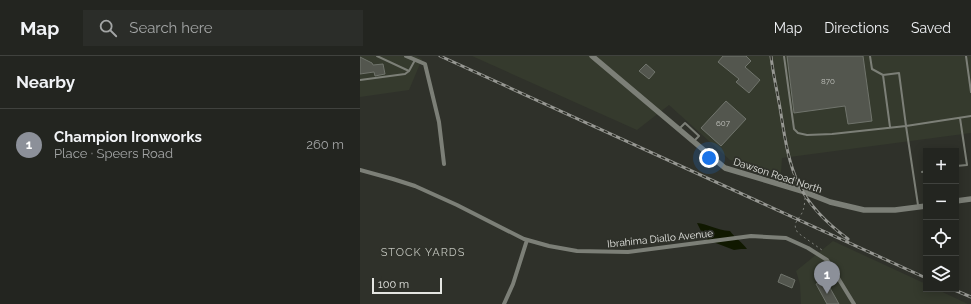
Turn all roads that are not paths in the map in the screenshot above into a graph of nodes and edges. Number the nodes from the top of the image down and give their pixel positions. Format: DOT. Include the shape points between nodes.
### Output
graph roads {
  1 [pos="377,56"];
  2 [pos="406,56"];
  3 [pos="592,56"];
  4 [pos="784,56"];
  5 [pos="870,56"];
  6 [pos="966,56"];
  7 [pos="415,60"];
  8 [pos="409,71"];
  9 [pos="883,75"];
  10 [pos="360,80"];
  11 [pos="971,92"];
  12 [pos="971,116"];
  13 [pos="960,118"];
  14 [pos="906,126"];
  15 [pos="890,127"];
  16 [pos="679,129"];
  17 [pos="694,142"];
  18 [pos="444,164"];
  19 [pos="959,166"];
  20 [pos="360,170"];
  21 [pos="971,199"];
  22 [pos="959,201"];
  23 [pos="923,206"];
  24 [pos="918,207"];
  25 [pos="528,240"];
  26 [pos="504,304"];
  27 [pos="854,304"];
  1 -- 8 [label="lane"];
  2 -- 7 [label="street"];
  3 -- 16 [label="street, Dawson Road North"];
  4 -- 15 [label="lane" via="794,129 798,133 826,134"];
  5 -- 9 [label="lane" via="872,69"];
  6 -- 11 [label="lane"];
  7 -- 8 [label="lane"];
  7 -- 18 [label="street" via="425,64 439,122"];
  8 -- 10 [label="lane" via="405,74"];
  9 -- 14 [label="lane" via="899,73"];
  9 -- 15 [label="lane"];
  12 -- 13 [label="lane"];
  13 -- 14 [label="lane"];
  13 -- 19 [label="lane" via="967,165"];
  14 -- 15 [label="lane"];
  14 -- 24 [label="lane"];
  16 -- 17 [label="street, Dawson Road North"];
  16 -- 17 [label="lane" via="685,123 699,136"];
  17 -- 24 [label="street, Dawson Road North" via="725,168 830,202 864,210"];
  20 -- 25 [label="street, Ibrahima Diallo Avenue" via="415,186"];
  21 -- 22 [label="street"];
  23 -- 24 [label="street, Dawson Road North"];
  25 -- 26 [label="street"];
  25 -- 27 [label="street, Ibrahima Diallo Avenue" via="577,251 628,252 751,236 786,238 827,260"];
}
